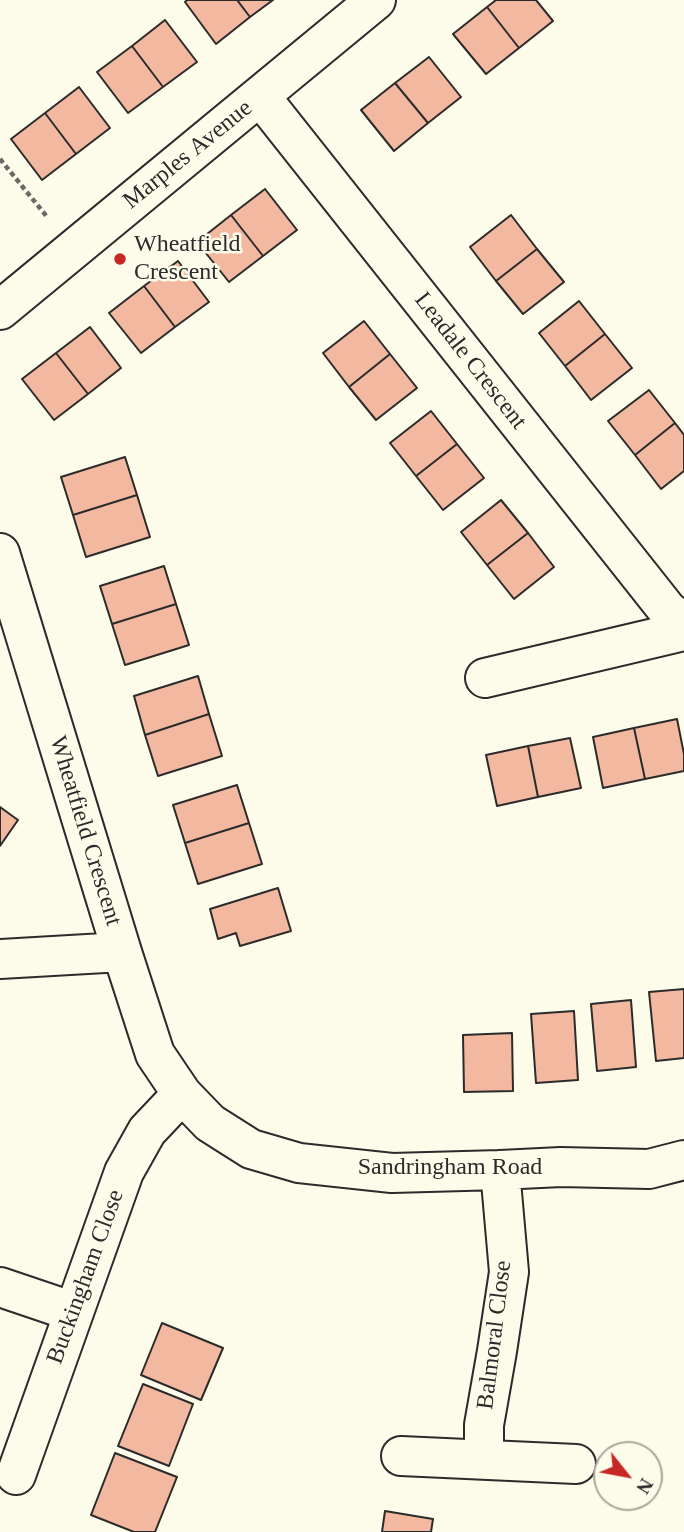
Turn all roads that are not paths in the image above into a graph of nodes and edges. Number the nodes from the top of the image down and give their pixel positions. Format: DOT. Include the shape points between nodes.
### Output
graph roads {
  1 [pos="376,0"];
  2 [pos="260,96"];
  3 [pos="0,310"];
  4 [pos="0,553"];
  5 [pos="684,622"];
  6 [pos="684,631"];
  7 [pos="485,678"];
  8 [pos="122,952"];
  9 [pos="0,958"];
  10 [pos="182,1094"];
  11 [pos="684,1160"];
  12 [pos="500,1170"];
  13 [pos="0,1287"];
  14 [pos="74,1312"];
  15 [pos="401,1455"];
  16 [pos="484,1458"];
  17 [pos="576,1464"];
  18 [pos="16,1475"];
  1 -- 2 [label="street, Marples Avenue"];
  2 -- 3 [label="street, Marples Avenue"];
  2 -- 5 [label="street, Leadale Crescent" via="659,600"];
  4 -- 8 [label="street, Wheatfield Crescent"];
  6 -- 7 [label="street"];
  8 -- 9 [label="street, Wheatfield Crescent"];
  8 -- 10 [label="street, Sandringham Road" via="155,1054"];
  10 -- 12 [label="street, Sandringham Road" via="210,1124 251,1149 299,1163 392,1173"];
  10 -- 14 [label="street, Buckingham Close" via="147,1131 124,1172"];
  11 -- 12 [label="street, Sandringham Road" via="649,1169"];
  12 -- 16 [label="street, Balmoral Close" via="509,1272 484,1425"];
  13 -- 14 [label="street"];
  14 -- 18 [label="street, Buckingham Close"];
  15 -- 16 [label="street"];
  16 -- 17 [label="street"];
}
